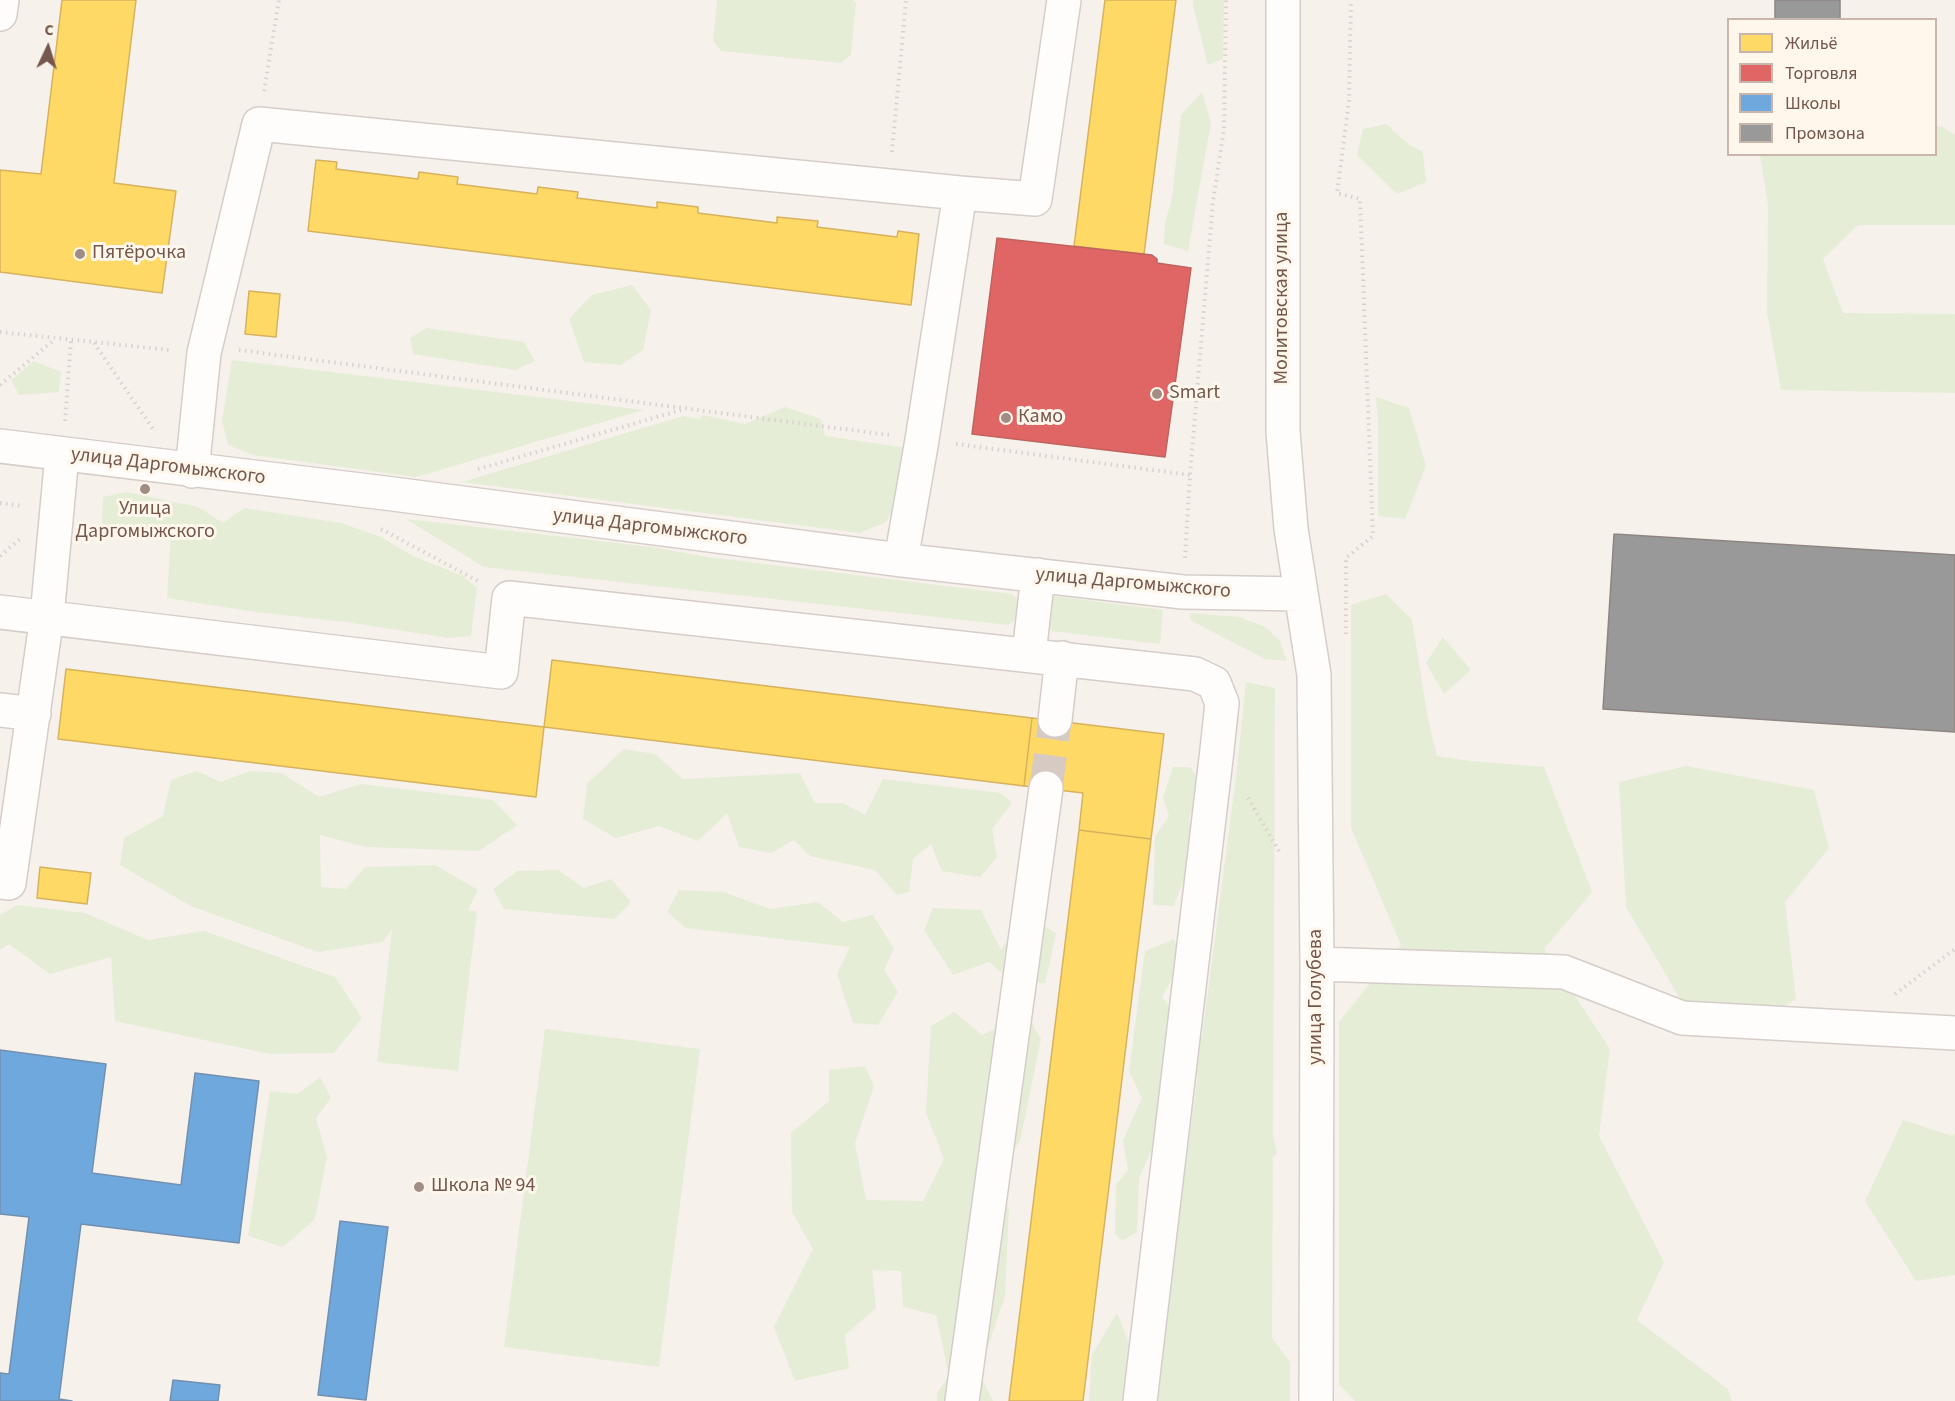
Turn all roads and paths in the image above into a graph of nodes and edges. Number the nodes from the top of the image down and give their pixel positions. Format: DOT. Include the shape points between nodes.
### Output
graph roads {
  1 [pos="2,0"];
  2 [pos="279,0"];
  3 [pos="906,0"];
  4 [pos="1064,0"];
  5 [pos="1226,0"];
  6 [pos="1283,0"];
  7 [pos="1351,0"];
  8 [pos="0,14"];
  9 [pos="259,124"];
  10 [pos="889,186"];
  11 [pos="960,193"];
  12 [pos="0,332"];
  13 [pos="55,339"];
  14 [pos="71,340"];
  15 [pos="94,343"];
  16 [pos="204,353"];
  17 [pos="0,385"];
  18 [pos="685,409"];
  19 [pos="155,432"];
  20 [pos="922,440"];
  21 [pos="0,446"];
  22 [pos="62,455"];
  23 [pos="473,470"];
  24 [pos="192,471"];
  25 [pos="1190,475"];
  26 [pos="372,525"];
  27 [pos="1187,529"];
  28 [pos="901,560"];
  29 [pos="1038,575"];
  30 [pos="1301,594"];
  31 [pos="509,598"];
  32 [pos="0,612"];
  33 [pos="47,616"];
  34 [pos="1346,640"];
  35 [pos="1029,654"];
  36 [pos="1062,658"];
  37 [pos="0,710"];
  38 [pos="34,714"];
  39 [pos="1056,720"];
  40 [pos="1046,788"];
  41 [pos="1247,797"];
  42 [pos="1282,857"];
  43 [pos="0,882"];
  44 [pos="1955,949"];
  45 [pos="1317,964"];
  46 [pos="1850,1028"];
  47 [pos="1955,1033"];
  48 [pos="962,1401"];
  49 [pos="1140,1401"];
  50 [pos="1316,1401"];
  1 -- 8 [label="street"];
  2 -- 9 [label="path"];
  3 -- 10 [label="path"];
  4 -- 11 [label="street" via="1035,199"];
  5 -- 25 [label="path" via="1224,129 1213,201"];
  6 -- 30 [label="street, Молитовская улица" via="1283,432"];
  7 -- 34 [label="path" via="1350,101 1337,193 1360,199 1373,536 1346,558"];
  9 -- 10 [label="street"];
  9 -- 16 [label="street"];
  10 -- 11 [label="street"];
  11 -- 20 [label="street"];
  12 -- 13 [label="path"];
  13 -- 14 [label="path"];
  13 -- 17 [label="path"];
  14 -- 15 [label="path"];
  14 -- 22 [label="path"];
  15 -- 16 [label="path"];
  15 -- 19 [label="path"];
  16 -- 18 [label="path" via="234,350"];
  16 -- 24 [label="street"];
  18 -- 20 [label="path"];
  18 -- 23 [label="path"];
  20 -- 25 [label="path"];
  20 -- 28 [label="street"];
  21 -- 22 [label="street, улица Даргомыжского"];
  22 -- 24 [label="street, улица Даргомыжского"];
  22 -- 33 [label="street"];
  24 -- 28 [label="street, улица Даргомыжского"];
  25 -- 27 [label="path"];
  26 -- 31 [label="path"];
  28 -- 29 [label="street, улица Даргомыжского"];
  29 -- 30 [label="street, улица Даргомыжского" via="1183,592"];
  29 -- 35 [label="street"];
  30 -- 45 [label="street, улица Голубева" via="1314,675"];
  31 -- 33 [label="street" via="501,672"];
  31 -- 35 [label="street"];
  32 -- 33 [label="street"];
  33 -- 38 [label="street"];
  35 -- 36 [label="street"];
  36 -- 39 [label="street"];
  36 -- 49 [label="street" via="1195,674 1214,683 1222,703"];
  37 -- 38 [label="street"];
  38 -- 43 [label="street" via="9,883"];
  40 -- 48 [label="street"];
  41 -- 42 [label="path"];
  44 -- 46 [label="path"];
  45 -- 46 [label="street" via="1564,972 1682,1018"];
  45 -- 50 [label="street, улица Голубева"];
  46 -- 47 [label="street"];
}
